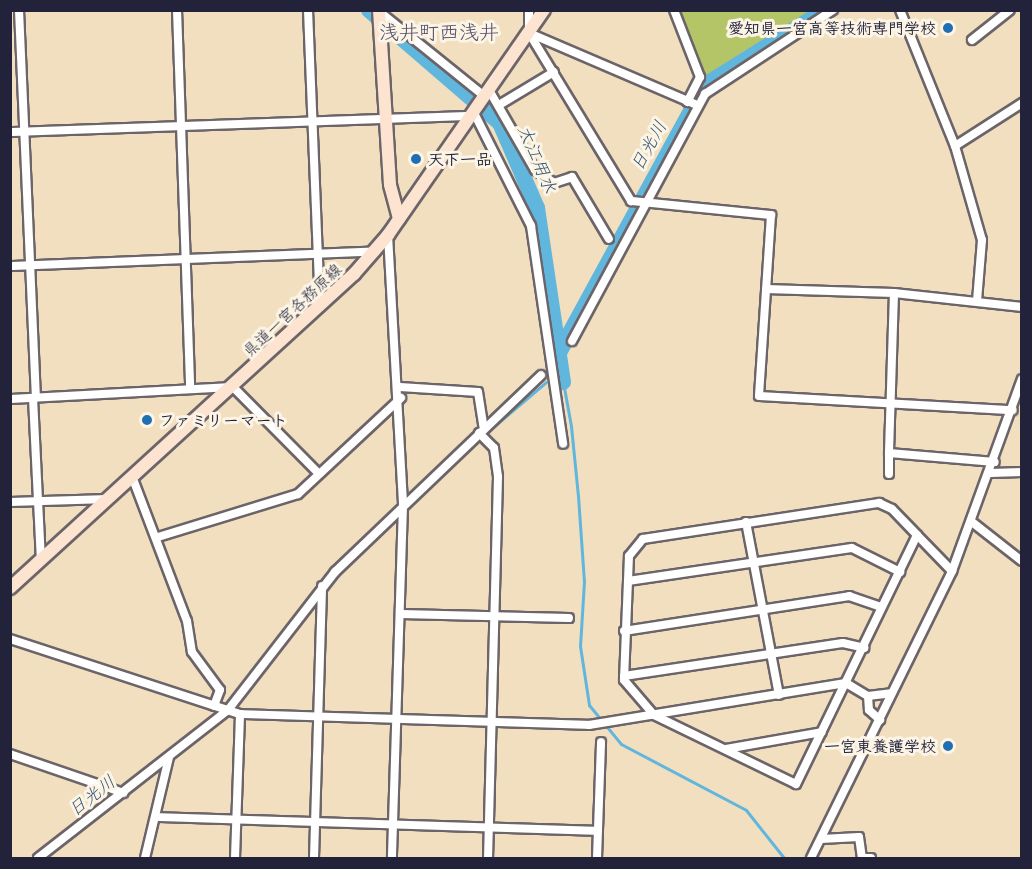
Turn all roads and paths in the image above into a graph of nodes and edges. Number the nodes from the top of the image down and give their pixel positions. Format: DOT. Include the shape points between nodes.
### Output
graph roads {
  1 [pos="19,10"];
  2 [pos="177,10"];
  3 [pos="308,10"];
  4 [pos="529,10"];
  5 [pos="544,10"];
  6 [pos="674,10"];
  7 [pos="833,10"];
  8 [pos="900,10"];
  9 [pos="1010,10"];
  10 [pos="379,11"];
  11 [pos="529,33"];
  12 [pos="972,40"];
  13 [pos="554,72"];
  14 [pos="485,94"];
  15 [pos="687,102"];
  16 [pos="1022,103"];
  17 [pos="499,105"];
  18 [pos="697,105"];
  19 [pos="473,112"];
  20 [pos="387,117"];
  21 [pos="312,121"];
  22 [pos="181,127"];
  23 [pos="10,132"];
  24 [pos="22,132"];
  25 [pos="955,146"];
  26 [pos="643,206"];
  27 [pos="399,219"];
  28 [pos="388,235"];
  29 [pos="609,239"];
  30 [pos="376,251"];
  31 [pos="317,254"];
  32 [pos="184,260"];
  33 [pos="10,266"];
  34 [pos="28,266"];
  35 [pos="766,289"];
  36 [pos="894,293"];
  37 [pos="977,301"];
  38 [pos="1022,307"];
  39 [pos="320,309"];
  40 [pos="572,341"];
  41 [pos="541,375"];
  42 [pos="1022,379"];
  43 [pos="233,387"];
  44 [pos="400,387"];
  45 [pos="190,389"];
  46 [pos="34,398"];
  47 [pos="401,398"];
  48 [pos="10,399"];
  49 [pos="891,402"];
  50 [pos="1013,410"];
  51 [pos="481,431"];
  52 [pos="562,444"];
  53 [pos="890,453"];
  54 [pos="995,462"];
  55 [pos="1022,472"];
  56 [pos="991,473"];
  57 [pos="319,474"];
  58 [pos="889,474"];
  59 [pos="133,479"];
  60 [pos="109,500"];
  61 [pos="38,501"];
  62 [pos="10,502"];
  63 [pos="403,505"];
  64 [pos="746,522"];
  65 [pos="972,522"];
  66 [pos="917,535"];
  67 [pos="158,537"];
  68 [pos="41,561"];
  69 [pos="1022,561"];
  70 [pos="753,566"];
  71 [pos="952,571"];
  72 [pos="900,572"];
  73 [pos="628,581"];
  74 [pos="322,586"];
  75 [pos="10,588"];
  76 [pos="881,607"];
  77 [pos="762,609"];
  78 [pos="401,614"];
  79 [pos="494,615"];
  80 [pos="569,618"];
  81 [pos="624,631"];
  82 [pos="10,639"];
  83 [pos="864,648"];
  84 [pos="769,653"];
  85 [pos="624,676"];
  86 [pos="846,682"];
  87 [pos="891,693"];
  88 [pos="779,695"];
  89 [pos="868,696"];
  90 [pos="214,706"];
  91 [pos="228,710"];
  92 [pos="240,714"];
  93 [pos="318,716"];
  94 [pos="654,716"];
  95 [pos="396,719"];
  96 [pos="880,720"];
  97 [pos="489,721"];
  98 [pos="822,732"];
  99 [pos="601,742"];
  100 [pos="725,749"];
  101 [pos="10,754"];
  102 [pos="169,757"];
  103 [pos="124,793"];
  104 [pos="156,817"];
  105 [pos="236,818"];
  106 [pos="315,821"];
  107 [pos="394,825"];
  108 [pos="489,829"];
  109 [pos="598,831"];
  110 [pos="821,839"];
  111 [pos="38,858"];
  112 [pos="145,858"];
  113 [pos="235,858"];
  114 [pos="314,858"];
  115 [pos="392,858"];
  116 [pos="488,858"];
  117 [pos="597,858"];
  118 [pos="811,858"];
  119 [pos="871,858"];
  1 -- 24 [label="street"];
  2 -- 22 [label="street"];
  3 -- 21 [label="street"];
  4 -- 11 [label="street"];
  5 -- 11 [label="main road, 県道一宮各務原線"];
  6 -- 15 [label="street" via="700,77"];
  7 -- 18 [label="street" via="705,94"];
  8 -- 25 [label="street"];
  9 -- 12 [label="street"];
  10 -- 14 [label="street"];
  10 -- 20 [label="main road"];
  11 -- 13 [label="street"];
  11 -- 14 [label="main road, 県道一宮各務原線"];
  11 -- 15 [label="street"];
  13 -- 17 [label="street"];
  13 -- 26 [label="street" via="627,195"];
  14 -- 17 [label="street"];
  14 -- 19 [label="main road, 県道一宮各務原線"];
  15 -- 18 [label="street"];
  16 -- 25 [label="street"];
  17 -- 29 [label="street" via="535,170 554,183 572,177"];
  18 -- 26 [label="street"];
  19 -- 20 [label="street"];
  19 -- 27 [label="main road, 県道一宮各務原線"];
  19 -- 52 [label="street" via="531,226"];
  20 -- 21 [label="street"];
  20 -- 27 [label="main road" via="390,184"];
  21 -- 22 [label="street"];
  21 -- 31 [label="street"];
  22 -- 24 [label="street"];
  22 -- 32 [label="street"];
  23 -- 24 [label="street"];
  24 -- 34 [label="street"];
  25 -- 37 [label="street" via="982,240"];
  26 -- 35 [label="street" via="771,215"];
  26 -- 40 [label="street"];
  27 -- 28 [label="main road, 県道一宮各務原線"];
  28 -- 30 [label="main road, 県道一宮各務原線"];
  28 -- 44 [label="street"];
  30 -- 31 [label="street"];
  30 -- 39 [label="main road, 県道一宮各務原線"];
  31 -- 32 [label="street"];
  31 -- 39 [label="street"];
  32 -- 34 [label="street"];
  32 -- 45 [label="street"];
  33 -- 34 [label="street"];
  34 -- 46 [label="street"];
  35 -- 36 [label="street"];
  35 -- 49 [label="street" via="759,396"];
  36 -- 37 [label="street"];
  36 -- 49 [label="street"];
  37 -- 38 [label="street"];
  39 -- 43 [label="main road, 県道一宮各務原線"];
  41 -- 51 [label="street"];
  42 -- 50 [label="street"];
  43 -- 45 [label="street"];
  43 -- 57 [label="street"];
  43 -- 59 [label="main road, 県道一宮各務原線"];
  44 -- 47 [label="street"];
  44 -- 51 [label="street" via="478,392"];
  45 -- 46 [label="street"];
  46 -- 48 [label="street"];
  46 -- 61 [label="street"];
  47 -- 57 [label="street"];
  47 -- 63 [label="street"];
  49 -- 50 [label="street"];
  49 -- 53 [label="street"];
  50 -- 54 [label="street"];
  51 -- 63 [label="street"];
  51 -- 79 [label="street" via="494,448 498,477"];
  53 -- 54 [label="street"];
  53 -- 58 [label="street"];
  54 -- 56 [label="street"];
  55 -- 56 [label="street"];
  56 -- 65 [label="street"];
  57 -- 67 [label="street" via="298,494"];
  59 -- 60 [label="main road, 県道一宮各務原線"];
  59 -- 67 [label="street"];
  60 -- 61 [label="street"];
  60 -- 68 [label="main road, 県道一宮各務原線"];
  61 -- 62 [label="street"];
  61 -- 68 [label="street"];
  63 -- 74 [label="street"];
  63 -- 78 [label="street"];
  64 -- 66 [label="street" via="864,501 892,508"];
  64 -- 70 [label="street"];
  64 -- 73 [label="street" via="643,539 629,556"];
  65 -- 69 [label="street"];
  65 -- 71 [label="street"];
  66 -- 71 [label="street"];
  66 -- 72 [label="street"];
  67 -- 90 [label="street" via="192,652 220,690"];
  68 -- 75 [label="main road, 県道一宮各務原線"];
  70 -- 72 [label="street" via="852,548"];
  70 -- 73 [label="street"];
  70 -- 77 [label="street"];
  71 -- 87 [label="street"];
  72 -- 76 [label="street"];
  73 -- 81 [label="street"];
  74 -- 91 [label="street"];
  74 -- 93 [label="street"];
  76 -- 77 [label="street" via="849,596"];
  76 -- 83 [label="street"];
  77 -- 81 [label="street"];
  77 -- 84 [label="street"];
  78 -- 79 [label="street"];
  78 -- 95 [label="street"];
  79 -- 80 [label="street"];
  79 -- 97 [label="street"];
  81 -- 85 [label="street"];
  82 -- 90 [label="street"];
  83 -- 84 [label="street" via="843,643"];
  83 -- 86 [label="street"];
  84 -- 85 [label="street"];
  84 -- 88 [label="street"];
  85 -- 94 [label="street" via="639,703"];
  86 -- 88 [label="street"];
  86 -- 89 [label="street"];
  86 -- 98 [label="street"];
  87 -- 89 [label="street"];
  87 -- 96 [label="street"];
  88 -- 94 [label="street"];
  89 -- 96 [label="street" via="869,710"];
  90 -- 91 [label="street"];
  91 -- 92 [label="street"];
  91 -- 102 [label="street"];
  92 -- 93 [label="street"];
  92 -- 105 [label="street"];
  93 -- 95 [label="street"];
  93 -- 106 [label="street"];
  94 -- 97 [label="street" via="593,724"];
  94 -- 100 [label="street"];
  95 -- 97 [label="street"];
  95 -- 107 [label="street"];
  96 -- 110 [label="street"];
  97 -- 108 [label="street"];
  98 -- 100 [label="street"];
  98 -- 100 [label="street" via="796,784"];
  99 -- 109 [label="street"];
  101 -- 103 [label="street"];
  102 -- 103 [label="street"];
  102 -- 104 [label="street"];
  103 -- 111 [label="street"];
  104 -- 105 [label="street"];
  104 -- 112 [label="street"];
  105 -- 106 [label="street"];
  105 -- 113 [label="street"];
  106 -- 107 [label="street"];
  106 -- 114 [label="street"];
  107 -- 108 [label="street"];
  107 -- 115 [label="street"];
  108 -- 109 [label="street"];
  108 -- 116 [label="street"];
  109 -- 117 [label="street"];
  110 -- 118 [label="street"];
  110 -- 119 [label="street" via="859,837 862,858"];
}
